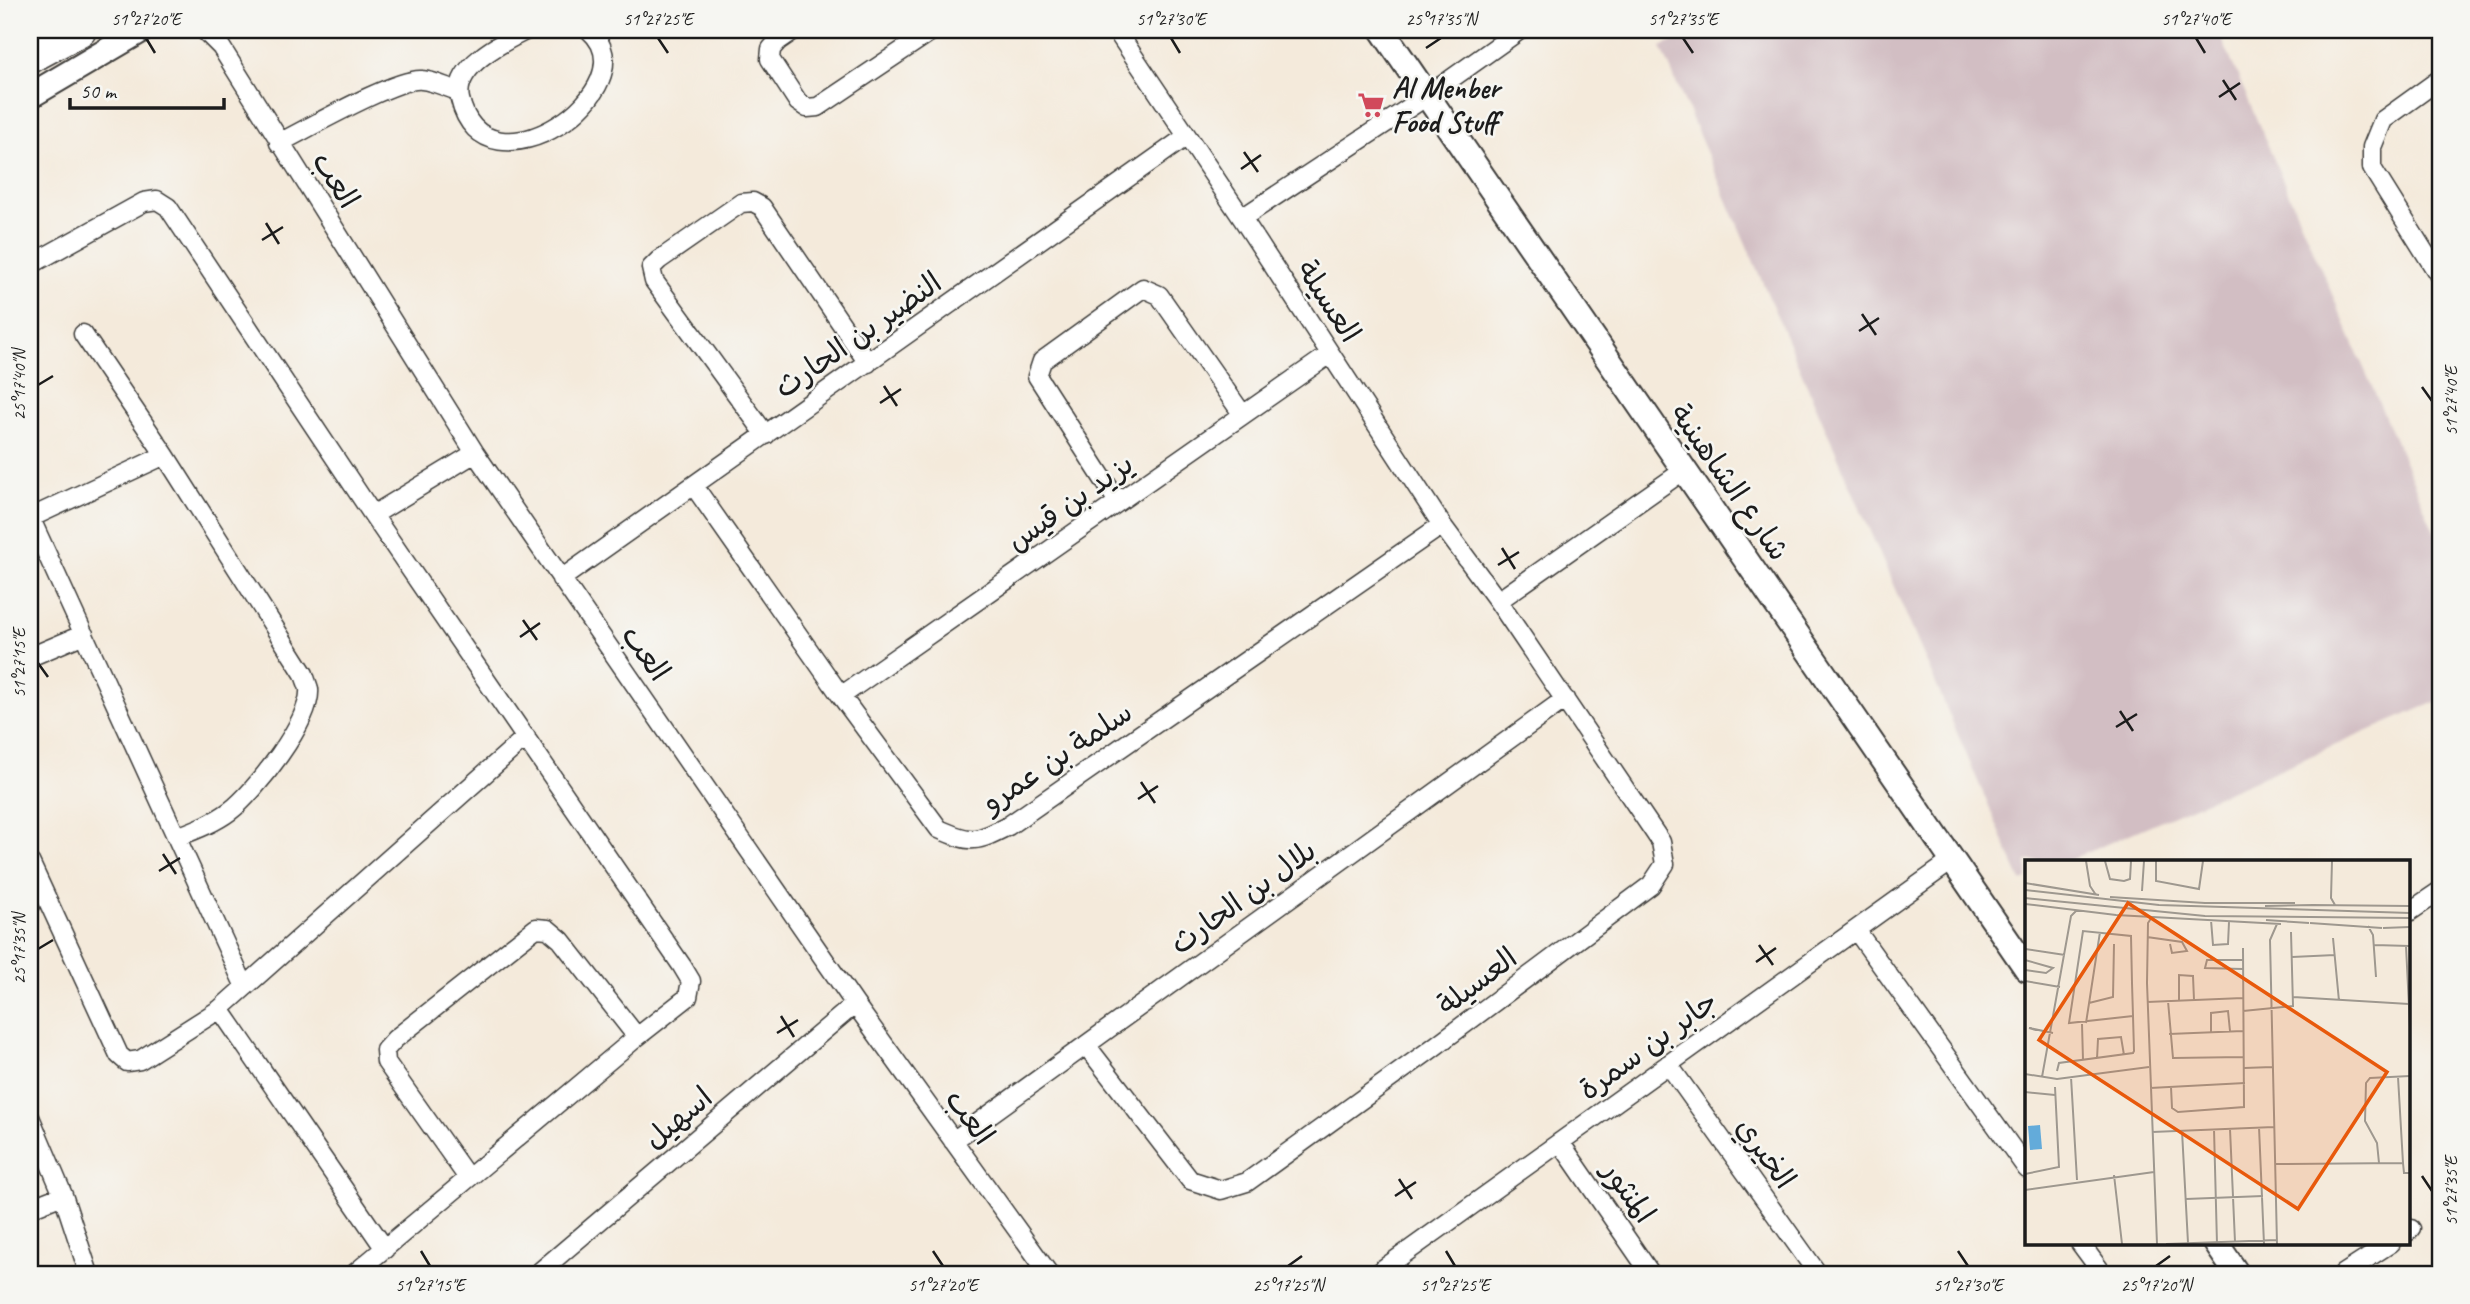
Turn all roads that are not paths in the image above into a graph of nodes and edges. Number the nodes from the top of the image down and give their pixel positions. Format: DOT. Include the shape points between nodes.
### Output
graph roads {
  1 [pos="80,30"];
  2 [pos="142,30"];
  3 [pos="204,30"];
  4 [pos="215,30"];
  5 [pos="527,30"];
  6 [pos="589,30"];
  7 [pos="794,30"];
  8 [pos="933,30"];
  9 [pos="1116,30"];
  10 [pos="1382,30"];
  11 [pos="1520,30"];
  12 [pos="221,47"];
  13 [pos="30,57"];
  14 [pos="2440,79"];
  15 [pos="459,91"];
  16 [pos="30,96"];
  17 [pos="1427,96"];
  18 [pos="1187,136"];
  19 [pos="279,143"];
  20 [pos="1242,218"];
  21 [pos="30,265"];
  22 [pos="2440,277"];
  23 [pos="83,334"];
  24 [pos="1330,354"];
  25 [pos="867,363"];
  26 [pos="1242,415"];
  27 [pos="766,435"];
  28 [pos="475,453"];
  29 [pos="165,455"];
  30 [pos="1683,471"];
  31 [pos="694,486"];
  32 [pos="1118,502"];
  33 [pos="373,515"];
  34 [pos="30,517"];
  35 [pos="1442,525"];
  36 [pos="561,579"];
  37 [pos="1497,601"];
  38 [pos="85,634"];
  39 [pos="30,657"];
  40 [pos="841,696"];
  41 [pos="1565,699"];
  42 [pos="526,737"];
  43 [pos="177,837"];
  44 [pos="1953,860"];
  45 [pos="30,862"];
  46 [pos="2440,891"];
  47 [pos="2410,911"];
  48 [pos="1856,930"];
  49 [pos="2025,966"];
  50 [pos="245,987"];
  51 [pos="855,1004"];
  52 [pos="219,1009"];
  53 [pos="637,1037"];
  54 [pos="1086,1045"];
  55 [pos="1668,1065"];
  56 [pos="30,1117"];
  57 [pos="953,1141"];
  58 [pos="1560,1142"];
  59 [pos="2025,1166"];
  60 [pos="468,1178"];
  61 [pos="63,1195"];
  62 [pos="30,1208"];
  63 [pos="2081,1244"];
  64 [pos="2217,1244"];
  65 [pos="2389,1244"];
  66 [pos="385,1249"];
  67 [pos="89,1274"];
  68 [pos="354,1274"];
  69 [pos="537,1274"];
  70 [pos="1049,1274"];
  71 [pos="1376,1274"];
  72 [pos="1651,1274"];
  73 [pos="1818,1274"];
  74 [pos="2103,1274"];
  75 [pos="2238,1274"];
  76 [pos="2343,1274"];
  1 -- 13 [label="highway"];
  2 -- 16 [label="street"];
  3 -- 12 [label="street, العب"];
  4 -- 12 [label="street, العب"];
  5 -- 15 [label="street" via="481,58 467,71"];
  6 -- 15 [label="street" via="598,38 606,62 600,82 584,104 559,125 511,143 495,141 475,129 464,114"];
  7 -- 8 [label="street" via="771,49 770,59 798,102 807,108 818,107"];
  9 -- 18 [label="street, العسيلة"];
  10 -- 17 [label="street, شارع الشاهينية"];
  11 -- 17 [label="street"];
  12 -- 19 [label="street, العب"];
  14 -- 22 [label="street" via="2383,120 2372,147 2372,168"];
  15 -- 19 [label="street" via="421,80 403,84"];
  17 -- 20 [label="street"];
  17 -- 30 [label="street, شارع الشاهينية"];
  18 -- 20 [label="street, العسيلة"];
  18 -- 25 [label="street, النضير بن الحارث"];
  19 -- 28 [label="street, العب"];
  20 -- 24 [label="street, العسيلة"];
  21 -- 33 [label="street" via="144,202 157,200 168,206"];
  23 -- 29 [label="street"];
  24 -- 26 [label="street, يزيد بن قيس"];
  24 -- 35 [label="street, العسيلة"];
  25 -- 27 [label="street, النضير بن الحارث"];
  25 -- 27 [label="street" via="762,207 753,202 741,204 659,260 651,268 654,281"];
  26 -- 32 [label="street, يزيد بن قيس"];
  26 -- 32 [label="street" via="1159,295 1143,288 1042,361 1037,376"];
  27 -- 31 [label="street, النضير بن الحارث"];
  28 -- 33 [label="street"];
  28 -- 36 [label="street, العب"];
  29 -- 34 [label="street"];
  29 -- 43 [label="street" via="309,690 305,710 283,751 252,791 209,825"];
  30 -- 37 [label="street"];
  30 -- 44 [label="street, شارع الشاهينية"];
  31 -- 36 [label="street, النضير بن الحارث"];
  31 -- 40 [label="street, سلمة بن عمرو"];
  32 -- 40 [label="street, يزيد بن قيس"];
  33 -- 42 [label="street"];
  34 -- 38 [label="street"];
  35 -- 37 [label="street, العسيلة"];
  35 -- 40 [label="street, سلمة بن عمرو" via="1008,827 980,840 959,838 939,829"];
  36 -- 51 [label="street, العب"];
  37 -- 41 [label="street, العسيلة"];
  38 -- 39 [label="street"];
  38 -- 43 [label="street"];
  41 -- 54 [label="street, بلال بن الحارث"];
  41 -- 54 [label="street, العسيلة" via="1661,842 1665,864 1651,885 1409,1066 1247,1182 1221,1190 1190,1180"];
  42 -- 50 [label="street"];
  42 -- 53 [label="street" via="691,981 688,997"];
  43 -- 50 [label="street"];
  44 -- 48 [label="street, جابر بن سمرة"];
  44 -- 49 [label="street, شارع الشاهينية"];
  45 -- 52 [label="street" via="119,1055 127,1062 139,1060"];
  46 -- 47 [label="street"];
  48 -- 55 [label="street, جابر بن سمرة"];
  48 -- 59 [label="street"];
  50 -- 52 [label="street"];
  51 -- 57 [label="street, العب"];
  51 -- 69 [label="street, اسهيل"];
  52 -- 66 [label="street"];
  53 -- 60 [label="street"];
  53 -- 60 [label="street" via="561,940 548,929 536,928 395,1039 385,1050 386,1062"];
  54 -- 57 [label="street, بلال بن الحارث"];
  55 -- 58 [label="street, جابر بن سمرة"];
  55 -- 73 [label="street, الخيري"];
  56 -- 61 [label="street"];
  57 -- 70 [label="street, العب"];
  58 -- 71 [label="street, جابر بن سمرة"];
  58 -- 72 [label="street, المنثور"];
  60 -- 66 [label="street"];
  61 -- 62 [label="street"];
  61 -- 67 [label="street"];
  63 -- 74 [label="street"];
  64 -- 75 [label="street"];
  65 -- 76 [label="street"];
  66 -- 68 [label="street"];
}
